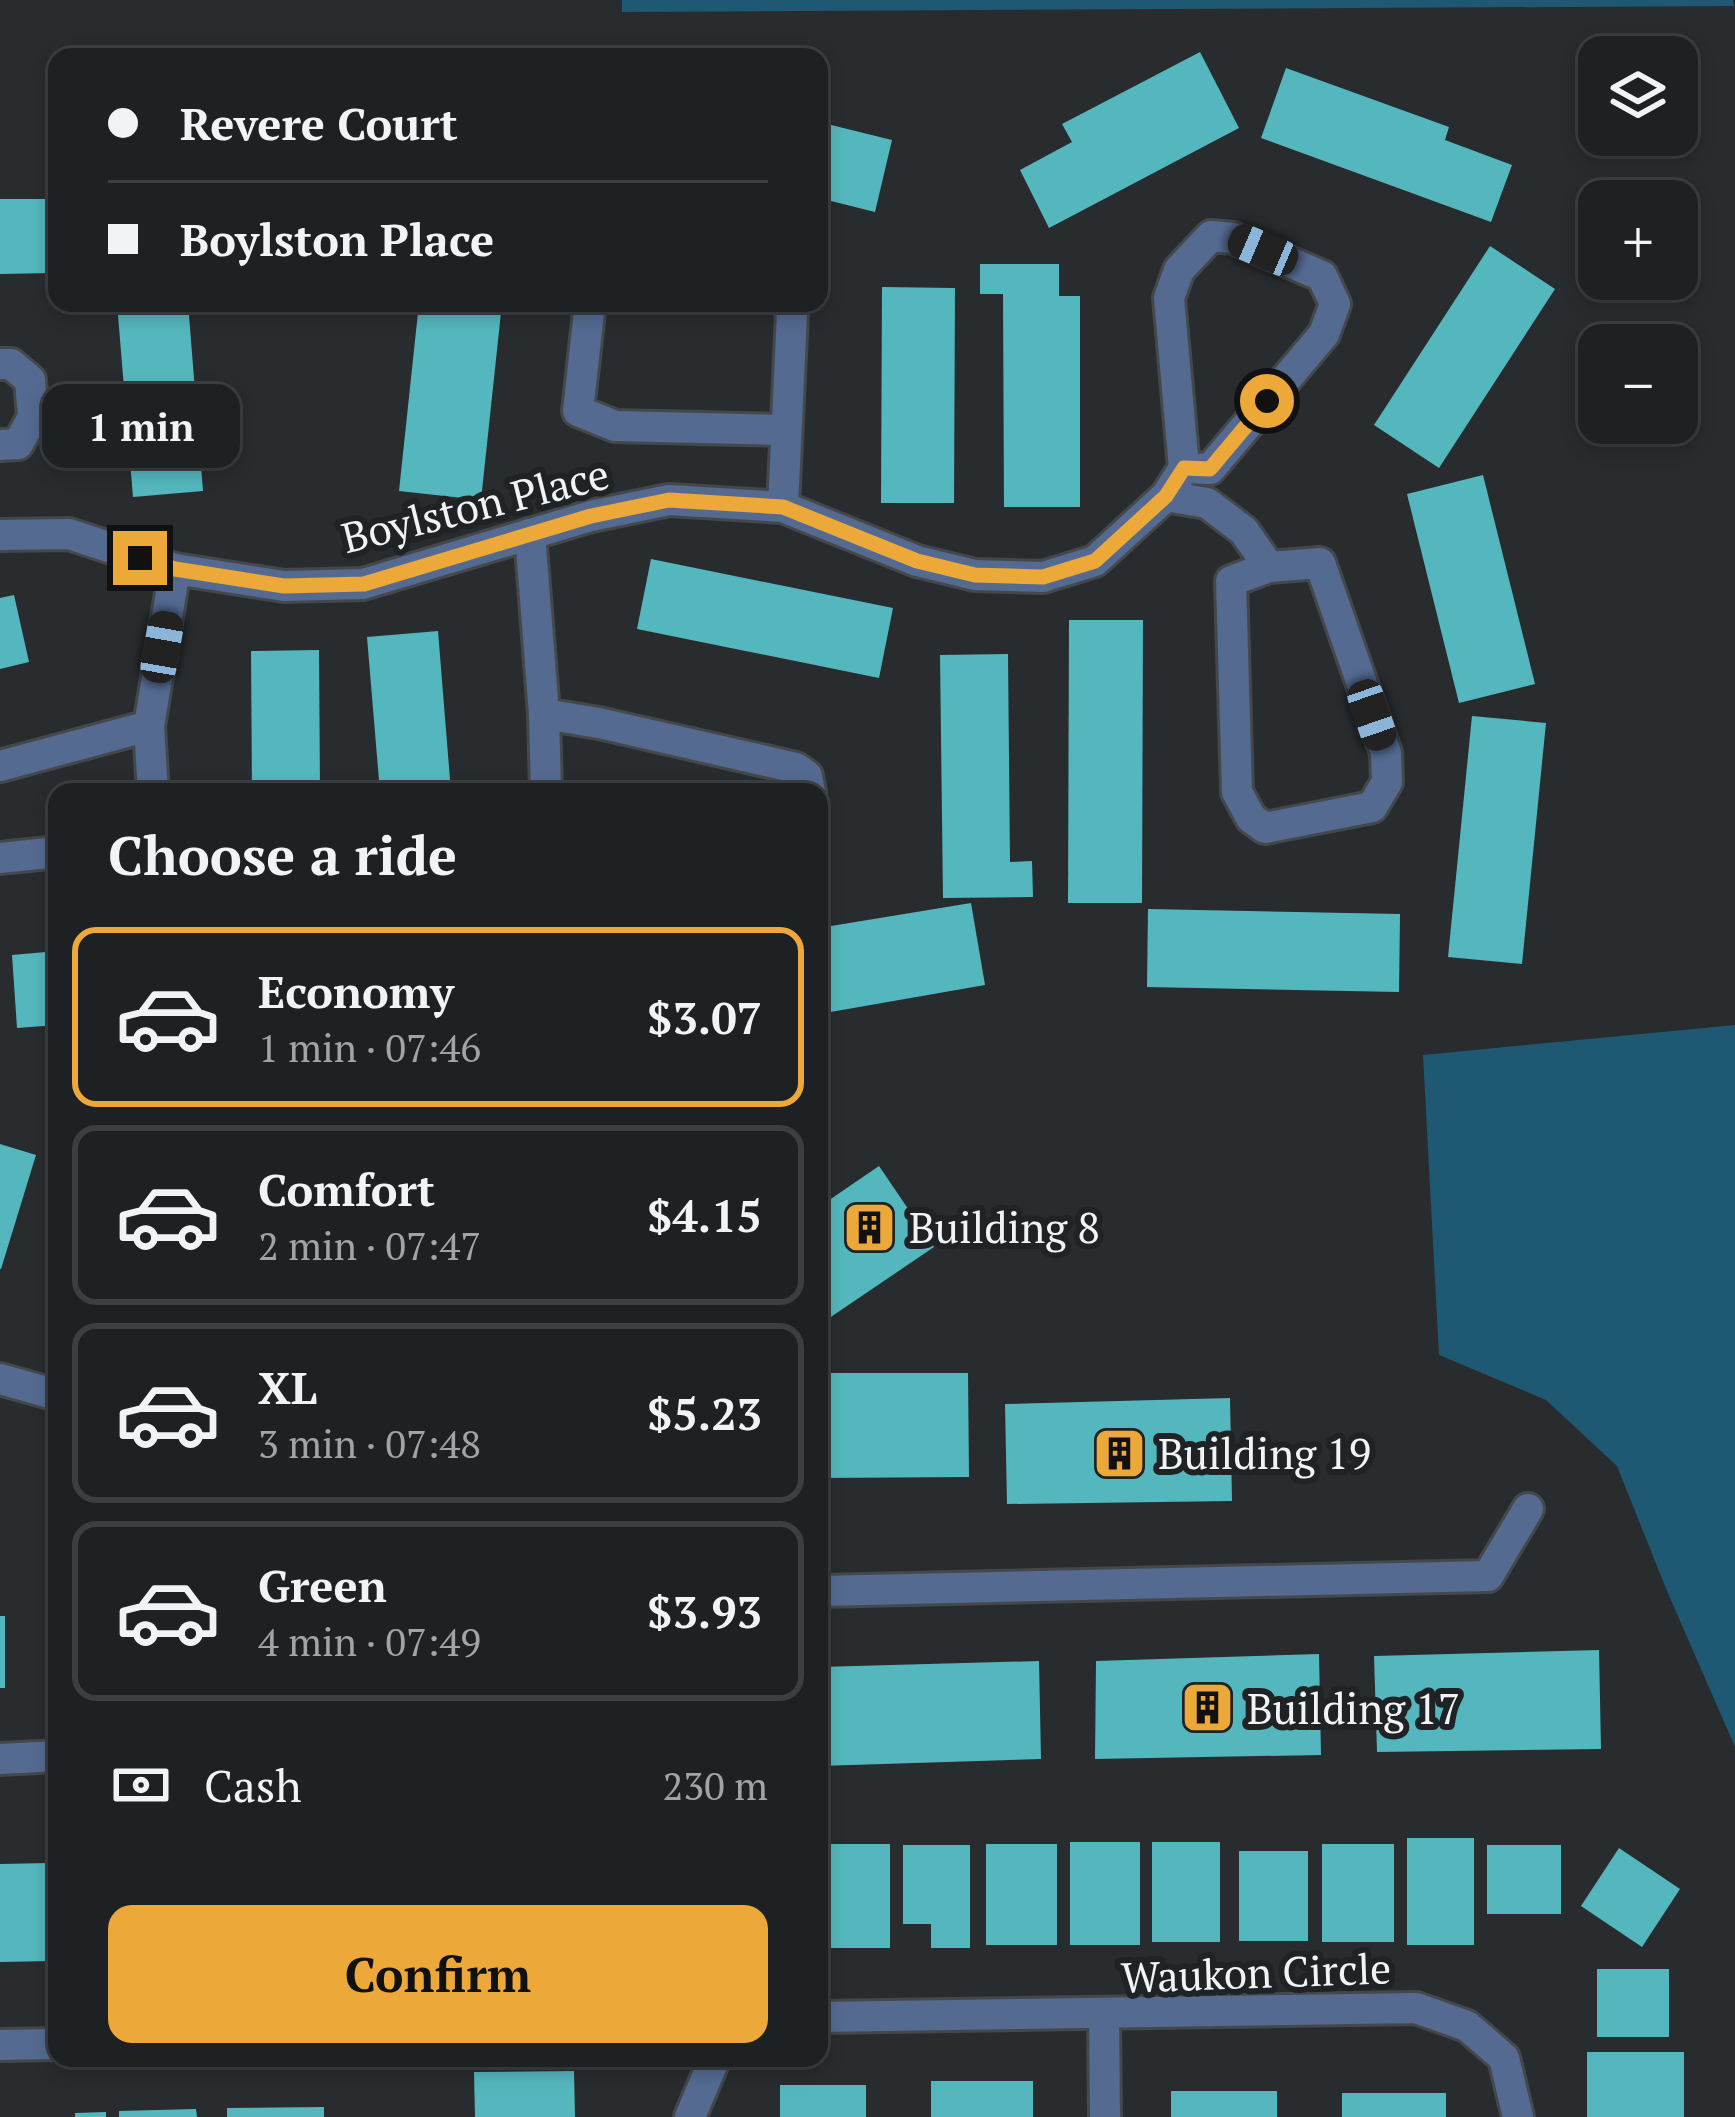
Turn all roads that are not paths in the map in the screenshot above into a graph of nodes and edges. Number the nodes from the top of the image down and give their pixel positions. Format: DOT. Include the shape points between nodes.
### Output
graph roads {
  1 [pos="589,312"];
  2 [pos="792,312"];
  3 [pos="0,364"];
  4 [pos="786,430"];
  5 [pos="0,445"];
  6 [pos="1197,468"];
  7 [pos="1166,496"];
  8 [pos="783,507"];
  9 [pos="0,535"];
  10 [pos="530,535"];
  11 [pos="1269,567"];
  12 [pos="175,569"];
  13 [pos="544,714"];
  14 [pos="149,726"];
  15 [pos="0,766"];
  16 [pos="153,783"];
  17 [pos="546,783"];
  18 [pos="808,783"];
  19 [pos="48,853"];
  20 [pos="0,858"];
  21 [pos="0,1379"];
  22 [pos="48,1392"];
  23 [pos="1528,1509"];
  24 [pos="828,1591"];
  25 [pos="48,1756"];
  26 [pos="0,1759"];
  27 [pos="1104,2014"];
  28 [pos="828,2018"];
  29 [pos="0,2044"];
  30 [pos="48,2044"];
  31 [pos="711,2067"];
  32 [pos="690,2117"];
  33 [pos="1105,2117"];
  34 [pos="1518,2117"];
  1 -- 4 [label="street" via="578,411 615,426"];
  2 -- 4 [label="street"];
  3 -- 5 [label="street" via="30,380 33,416 18,444"];
  4 -- 8 [label="street"];
  6 -- 6 [label="street, Boylston Place" via="1169,298 1179,270 1211,236 1233,238 1322,276 1335,304 1324,334"];
  6 -- 7 [label="street, Boylston Place"];
  7 -- 8 [label="street, Boylston Place" via="1095,561 1043,577 975,575 917,561"];
  7 -- 11 [label="street" via="1207,503 1244,531"];
  8 -- 10 [label="street, Boylston Place" via="669,500"];
  9 -- 12 [label="street, Boylston Place" via="69,534"];
  10 -- 12 [label="street, Boylston Place" via="364,584 284,586"];
  10 -- 13 [label="street"];
  11 -- 11 [label="street" via="1320,563 1386,753 1387,782 1372,807 1265,828 1237,792 1232,581"];
  12 -- 14 [label="street"];
  13 -- 17 [label="street"];
  13 -- 18 [label="street" via="796,768"];
  14 -- 15 [label="street"];
  14 -- 16 [label="street"];
  19 -- 20 [label="street"];
  21 -- 22 [label="street"];
  23 -- 24 [label="street" via="1488,1576"];
  25 -- 26 [label="street"];
  27 -- 28 [label="street"];
  27 -- 33 [label="street, Waukon Circle"];
  27 -- 34 [label="street, Waukon Circle" via="1416,2008 1467,2026 1504,2058"];
  29 -- 30 [label="street"];
  31 -- 32 [label="street"];
}
